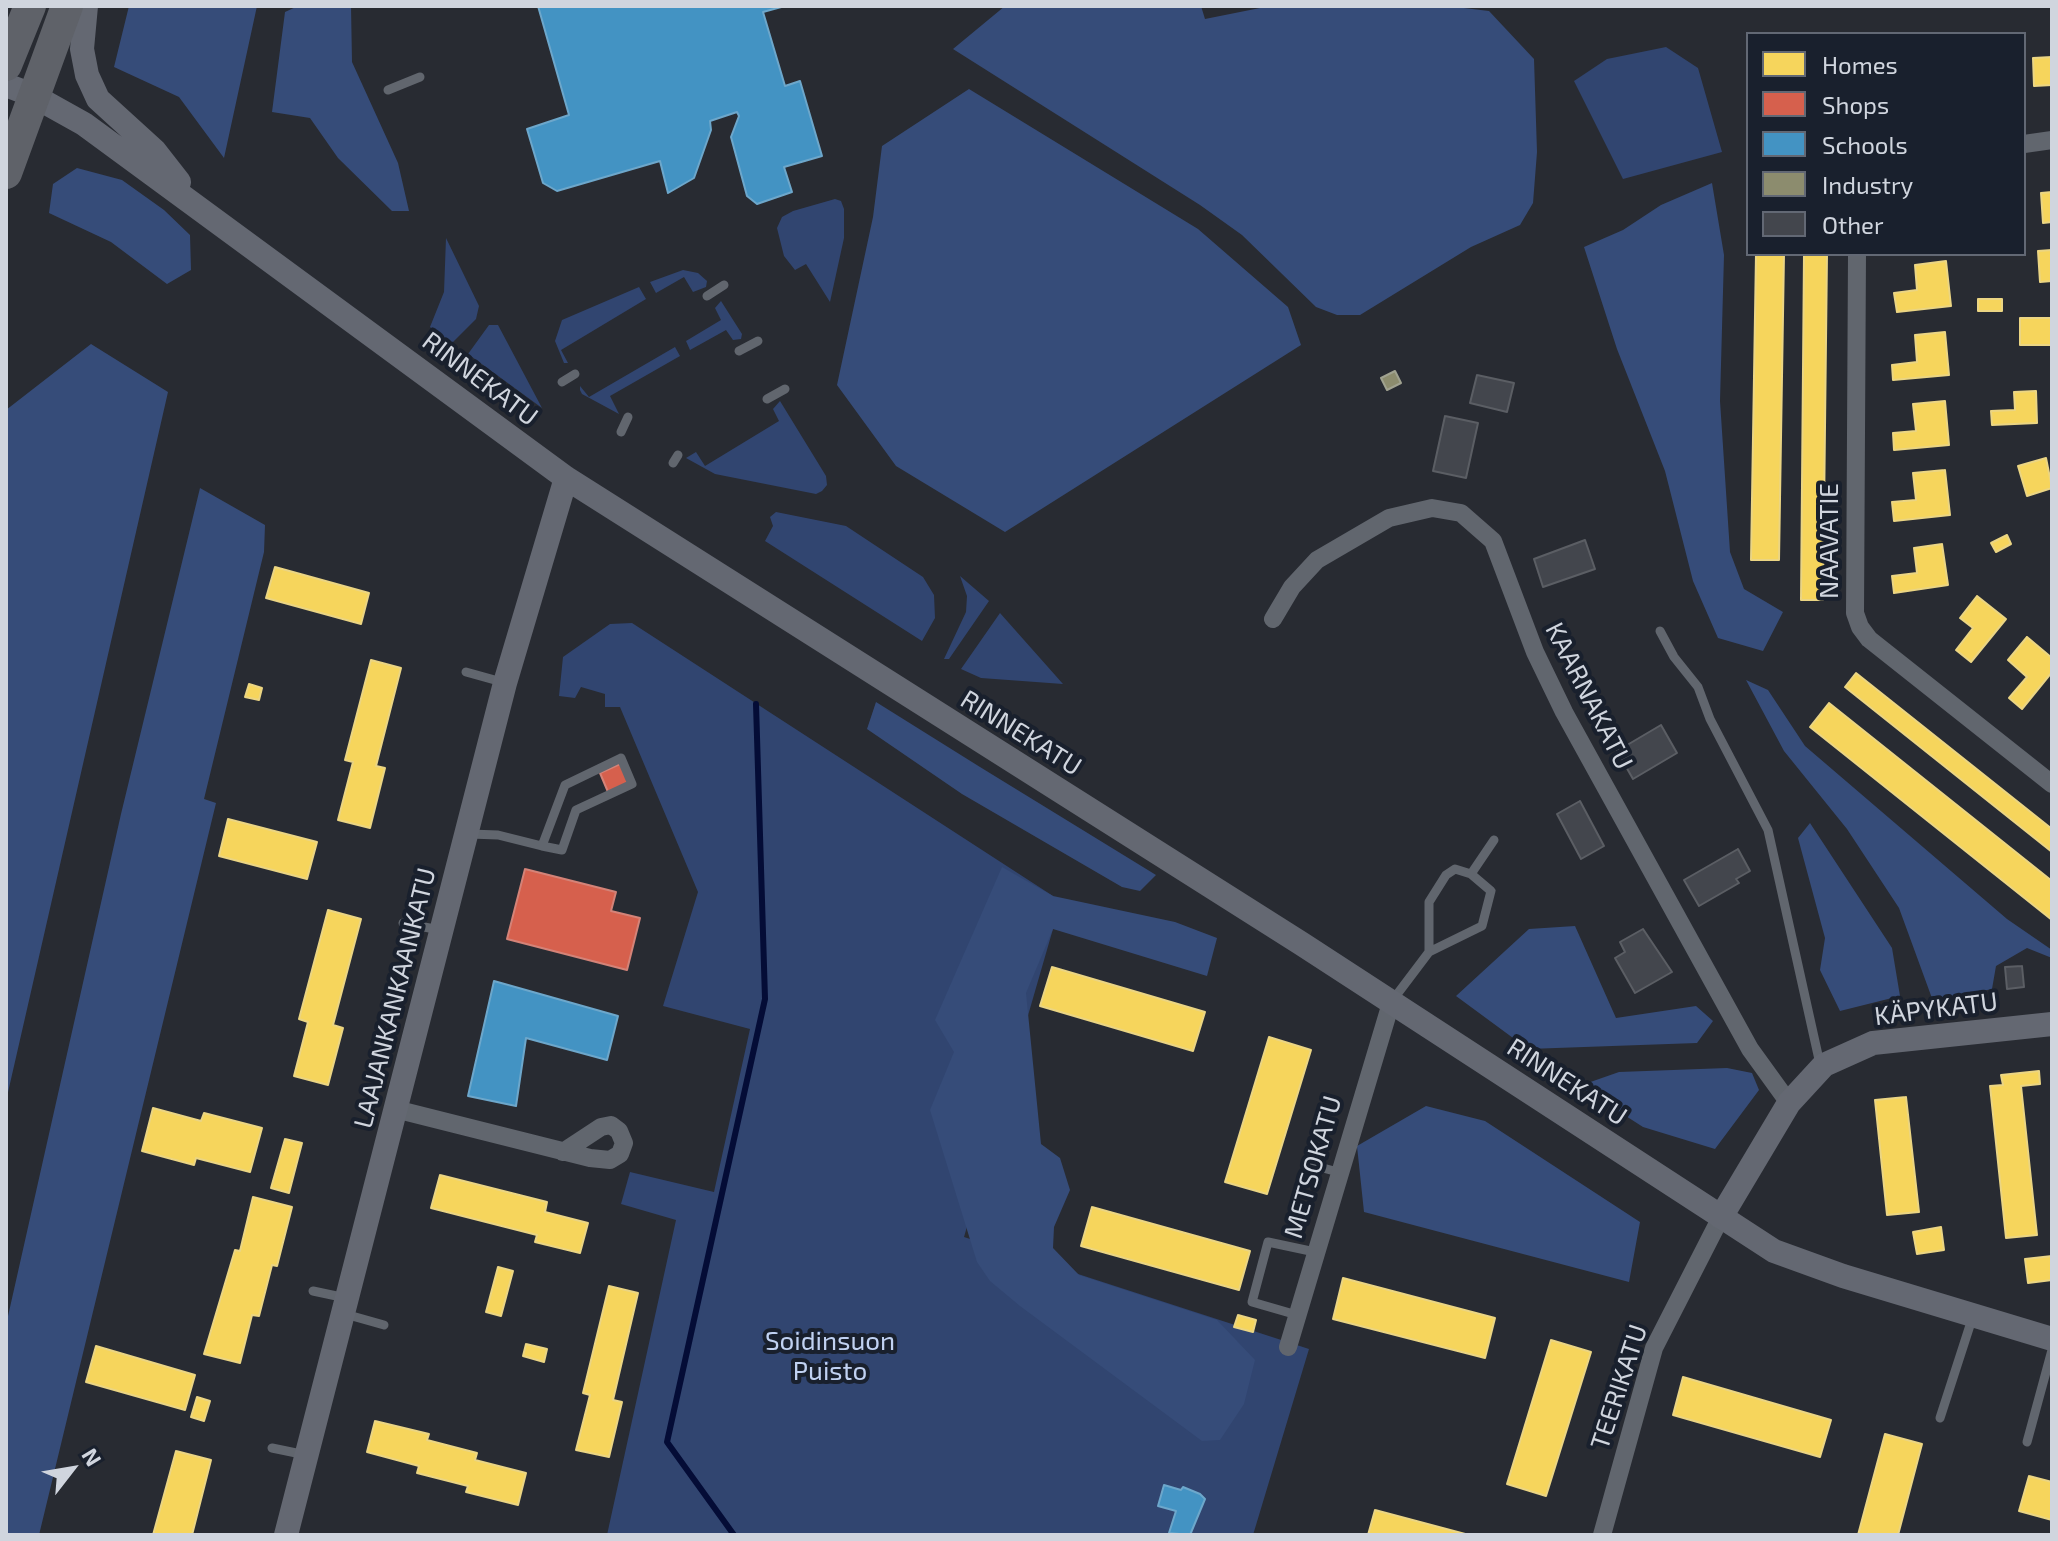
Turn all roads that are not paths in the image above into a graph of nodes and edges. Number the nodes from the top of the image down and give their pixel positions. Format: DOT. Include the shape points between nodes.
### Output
graph roads {
  1 [pos="30,6"];
  2 [pos="67,6"];
  3 [pos="86,6"];
  4 [pos="6,65"];
  5 [pos="420,77"];
  6 [pos="19,90"];
  7 [pos="388,90"];
  8 [pos="2052,140"];
  9 [pos="2026,144"];
  10 [pos="6,173"];
  11 [pos="185,195"];
  12 [pos="1857,256"];
  13 [pos="724,285"];
  14 [pos="707,296"];
  15 [pos="758,341"];
  16 [pos="739,351"];
  17 [pos="575,374"];
  18 [pos="562,382"];
  19 [pos="785,389"];
  20 [pos="767,399"];
  21 [pos="628,417"];
  22 [pos="621,432"];
  23 [pos="566,478"];
  24 [pos="1273,619"];
  25 [pos="1660,631"];
  26 [pos="466,672"];
  27 [pos="505,683"];
  28 [pos="2052,784"];
  29 [pos="466,834"];
  30 [pos="1494,840"];
  31 [pos="542,846"];
  32 [pos="1471,874"];
  33 [pos="403,923"];
  34 [pos="440,930"];
  35 [pos="1429,952"];
  36 [pos="1391,1003"];
  37 [pos="2052,1024"];
  38 [pos="1821,1068"];
  39 [pos="1789,1103"];
  40 [pos="395,1109"];
  41 [pos="563,1152"];
  42 [pos="1308,1164"];
  43 [pos="1338,1172"];
  44 [pos="1721,1217"];
  45 [pos="1315,1252"];
  46 [pos="313,1291"];
  47 [pos="344,1306"];
  48 [pos="1297,1315"];
  49 [pos="1973,1316"];
  50 [pos="384,1325"];
  51 [pos="2052,1339"];
  52 [pos="1288,1347"];
  53 [pos="2052,1350"];
  54 [pos="1940,1418"];
  55 [pos="2027,1442"];
  56 [pos="272,1448"];
  57 [pos="306,1455"];
  58 [pos="286,1535"];
  59 [pos="1602,1535"];
  1 -- 4 [label="highway"];
  2 -- 6 [label="highway"];
  3 -- 11 [label="street" via="82,49 98,99 154,150"];
  5 -- 7 [label="lane"];
  6 -- 10 [label="highway"];
  6 -- 11 [label="street, RINNEKATU" via="84,124"];
  8 -- 9 [label="street"];
  11 -- 23 [label="street, RINNEKATU"];
  12 -- 28 [label="street, NAAVATIE" via="1855,613 1860,627"];
  13 -- 14 [label="lane"];
  15 -- 16 [label="lane"];
  17 -- 18 [label="lane"];
  19 -- 20 [label="lane"];
  21 -- 22 [label="lane"];
  23 -- 27 [label="street, LAAJANKANKAANKATU"];
  23 -- 36 [label="street, RINNEKATU"];
  24 -- 39 [label="street, KAARNAKATU" via="1317,560 1389,518 1432,508 1461,513 1493,541 1564,712 1750,1049"];
  25 -- 38 [label="lane" via="1698,687 1768,830"];
  26 -- 27 [label="lane"];
  27 -- 29 [label="street, LAAJANKANKAANKATU"];
  29 -- 31 [label="lane" via="498,835"];
  29 -- 34 [label="street, LAAJANKANKAANKATU"];
  30 -- 32 [label="lane"];
  31 -- 31 [label="lane" via="562,850 576,810 632,784 621,758 565,785"];
  32 -- 35 [label="lane" via="1455,869 1429,902"];
  32 -- 35 [label="lane" via="1491,891 1482,926"];
  33 -- 34 [label="lane"];
  34 -- 40 [label="street, LAAJANKANKAANKATU"];
  35 -- 36 [label="lane"];
  36 -- 43 [label="street, METSOKATU"];
  36 -- 44 [label="street, RINNEKATU"];
  37 -- 38 [label="street, KÄPYKATU" via="1873,1043"];
  38 -- 39 [label="street, KÄPYKATU"];
  39 -- 44 [label="street, KÄPYKATU"];
  40 -- 41 [label="street"];
  40 -- 47 [label="street, LAAJANKANKAANKATU"];
  42 -- 43 [label="lane"];
  43 -- 45 [label="street, METSOKATU"];
  44 -- 49 [label="street, RINNEKATU" via="1807,1265"];
  44 -- 59 [label="street, TEERIKATU" via="1654,1348"];
  45 -- 48 [label="street, METSOKATU"];
  45 -- 48 [label="lane" via="1268,1242 1252,1302"];
  46 -- 47 [label="lane"];
  47 -- 50 [label="lane"];
  47 -- 57 [label="street, LAAJANKANKAANKATU"];
  48 -- 52 [label="street, METSOKATU"];
  49 -- 51 [label="street, RINNEKATU"];
  49 -- 54 [label="lane"];
  53 -- 55 [label="lane"];
  56 -- 57 [label="lane"];
  57 -- 58 [label="street, LAAJANKANKAANKATU"];
}
